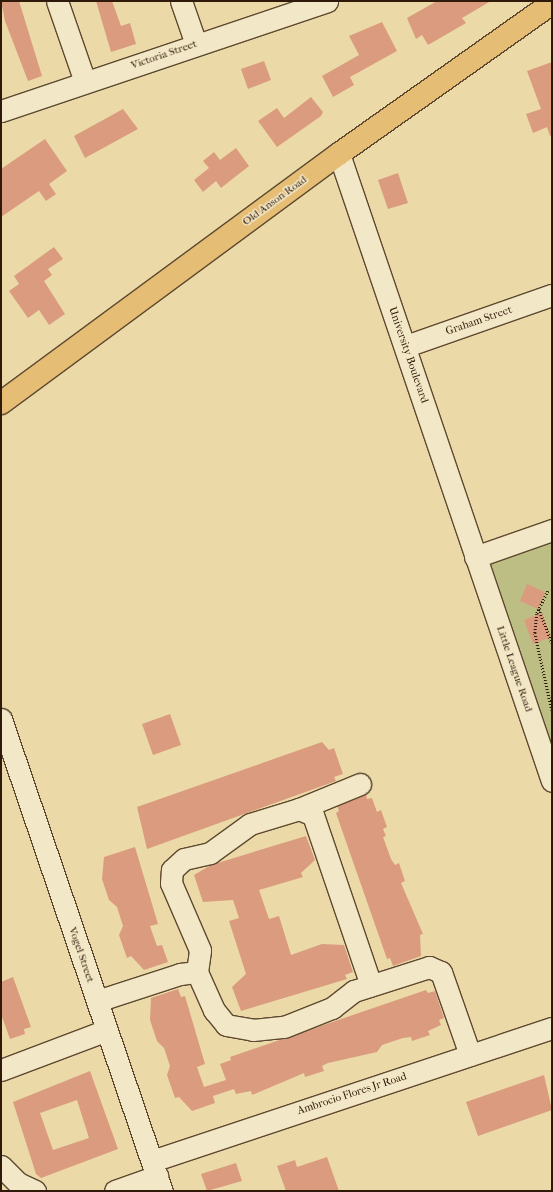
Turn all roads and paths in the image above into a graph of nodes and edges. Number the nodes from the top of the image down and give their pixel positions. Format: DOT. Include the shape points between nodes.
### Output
graph roads {
  1 [pos="57,1"];
  2 [pos="182,1"];
  3 [pos="327,1"];
  4 [pos="552,3"];
  5 [pos="301,5"];
  6 [pos="196,44"];
  7 [pos="85,82"];
  8 [pos="1,111"];
  9 [pos="339,154"];
  10 [pos="552,295"];
  11 [pos="406,346"];
  12 [pos="1,403"];
  13 [pos="552,530"];
  14 [pos="475,557"];
  15 [pos="548,591"];
  16 [pos="539,609"];
  17 [pos="552,643"];
  18 [pos="552,710"];
  19 [pos="1,719"];
  20 [pos="552,781"];
  21 [pos="360,784"];
  22 [pos="299,809"];
  23 [pos="197,972"];
  24 [pos="371,985"];
  25 [pos="96,1001"];
  26 [pos="552,1028"];
  27 [pos="107,1030"];
  28 [pos="470,1055"];
  29 [pos="1,1070"];
  30 [pos="1,1166"];
  31 [pos="157,1176"];
  32 [pos="35,1191"];
  33 [pos="115,1191"];
  1 -- 7 [label="street"];
  2 -- 6 [label="street"];
  3 -- 5 [label="street, Victoria Street"];
  4 -- 9 [label="main road, Old Anson Road"];
  5 -- 6 [label="street, Victoria Street"];
  6 -- 7 [label="street, Victoria Street"];
  7 -- 8 [label="street, Victoria Street"];
  9 -- 11 [label="street, University Boulevard"];
  9 -- 12 [label="main road, Old Anson Road"];
  10 -- 11 [label="street, Graham Street"];
  11 -- 14 [label="street, University Boulevard"];
  13 -- 14 [label="street"];
  14 -- 20 [label="street, Little League Road"];
  15 -- 16 [label="path"];
  16 -- 17 [label="path"];
  16 -- 18 [label="path" via="535,633"];
  19 -- 25 [label="street, Vogel Street"];
  21 -- 22 [label="street"];
  22 -- 23 [label="street" via="250,824 210,852 184,859 172,870 171,883 200,950"];
  22 -- 24 [label="street" via="313,815"];
  23 -- 24 [label="street" via="214,1010 226,1026 253,1030 284,1027 332,1008"];
  23 -- 25 [label="street" via="180,974"];
  24 -- 28 [label="street" via="429,966 441,972"];
  25 -- 27 [label="street, Vogel Street"];
  26 -- 28 [label="street, Ambrocio Flores Jr Road"];
  27 -- 29 [label="street"];
  27 -- 31 [label="street, Vogel Street"];
  28 -- 31 [label="street, Ambrocio Flores Jr Road"];
  30 -- 32 [label="street" via="18,1183"];
  31 -- 33 [label="street, Ambrocio Flores Jr Road"];
}
